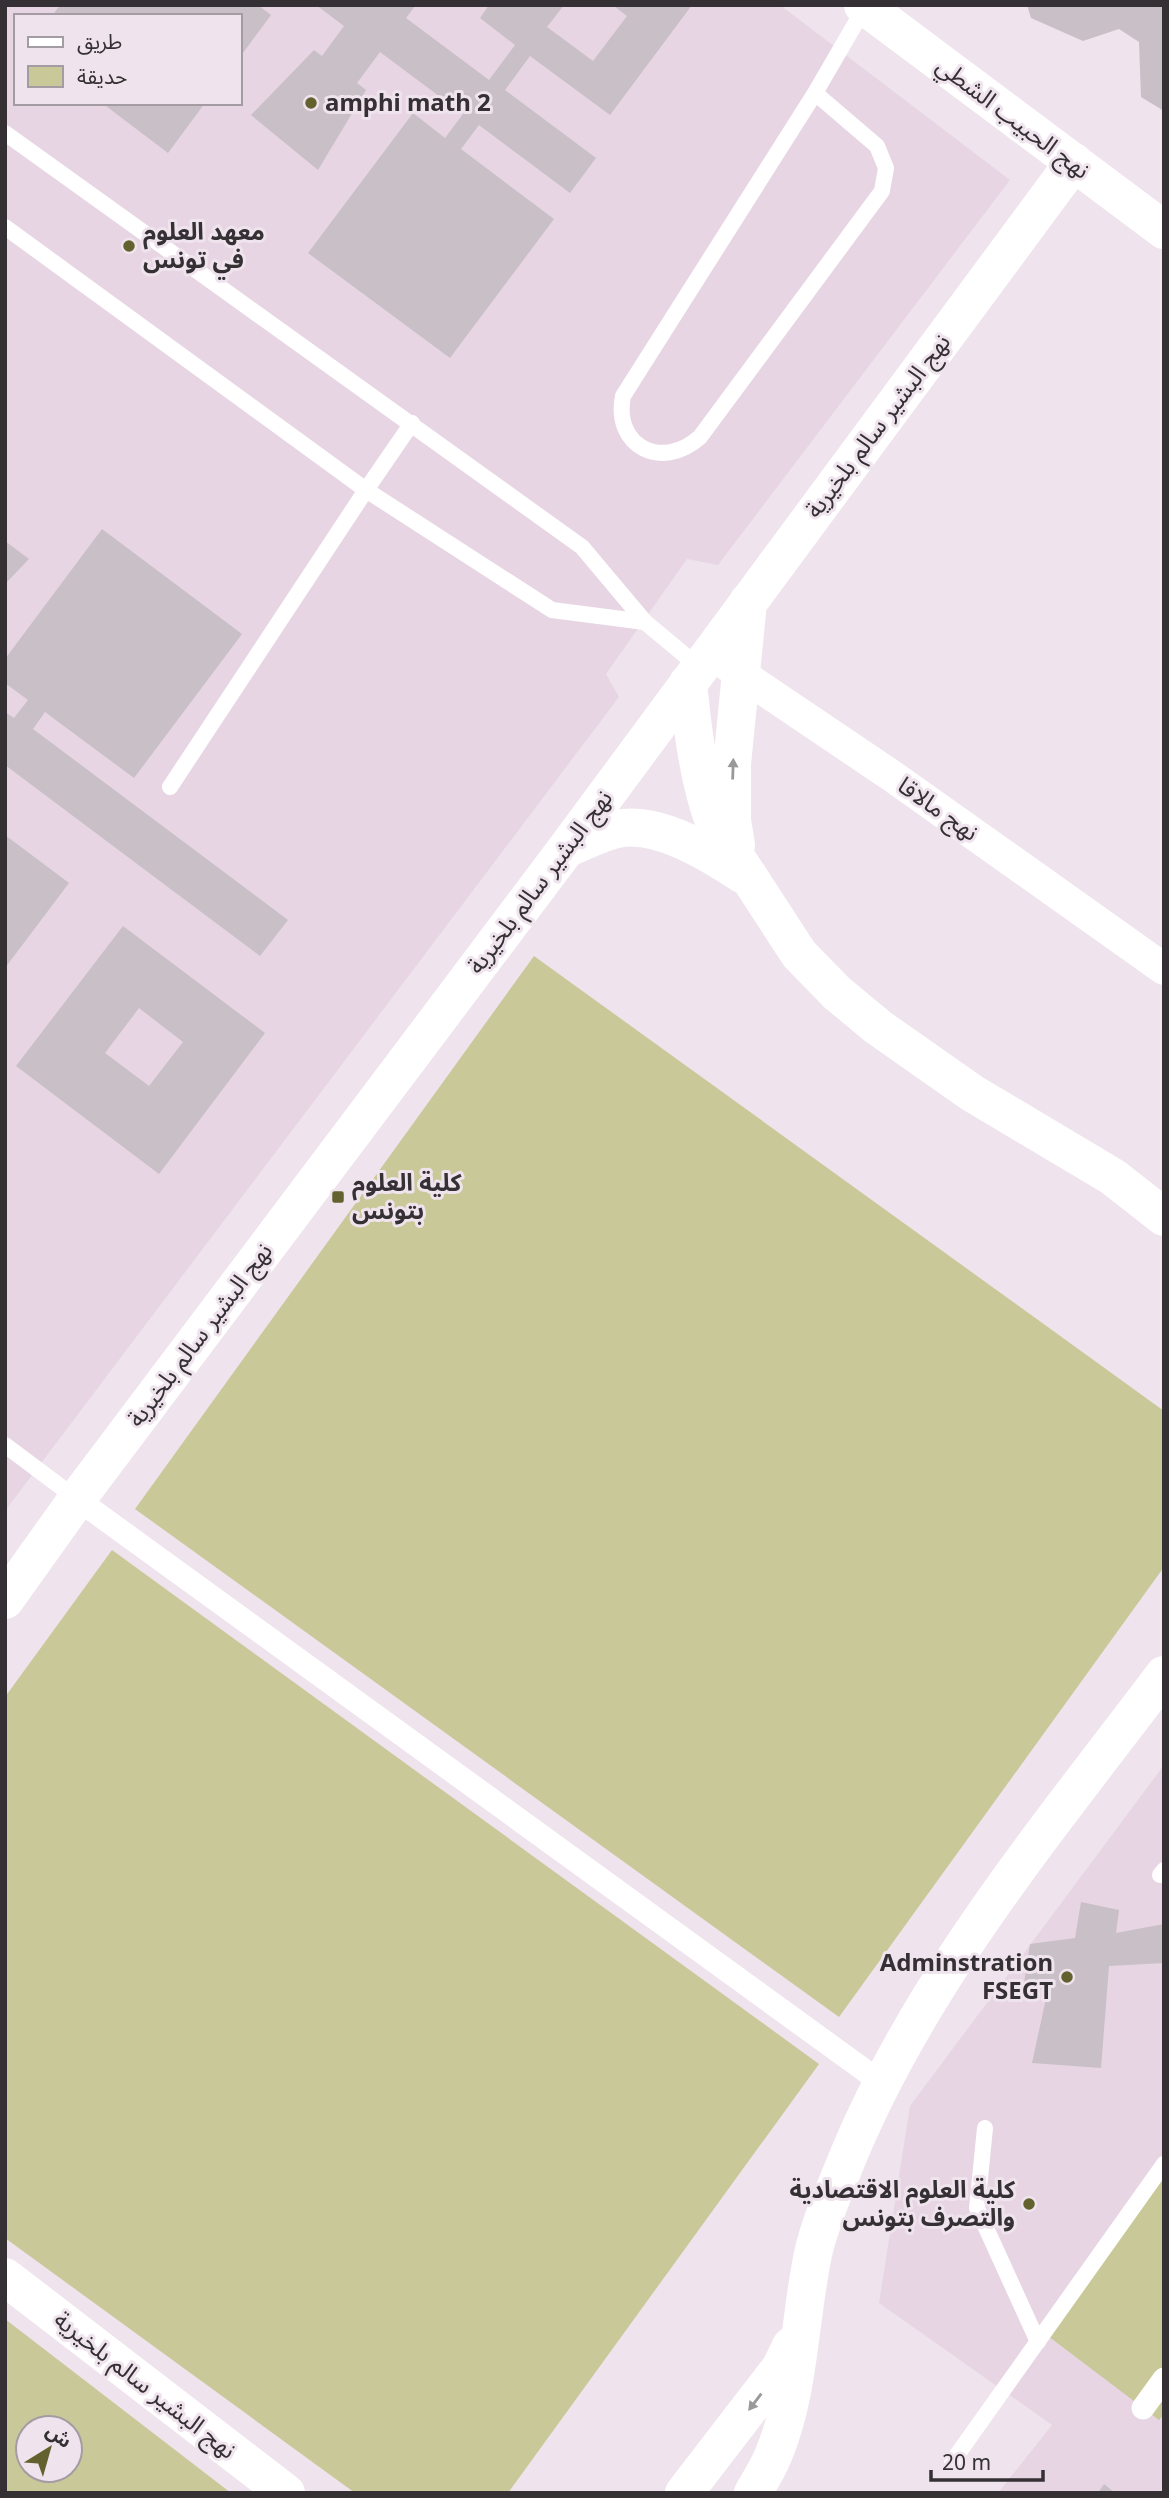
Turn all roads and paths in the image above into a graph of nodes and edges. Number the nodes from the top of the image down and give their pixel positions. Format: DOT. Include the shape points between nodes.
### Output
graph roads {
  1 [pos="864,6"];
  2 [pos="815,93"];
  3 [pos="5,133"];
  4 [pos="1074,162"];
  5 [pos="5,227"];
  6 [pos="1164,230"];
  7 [pos="412,424"];
  8 [pos="366,490"];
  9 [pos="748,601"];
  10 [pos="645,622"];
  11 [pos="699,667"];
  12 [pos="741,676"];
  13 [pos="170,787"];
  14 [pos="566,849"];
  15 [pos="744,870"];
  16 [pos="1164,969"];
  17 [pos="1164,1217"];
  18 [pos="5,1445"];
  19 [pos="76,1499"];
  20 [pos="5,1600"];
  21 [pos="1164,1675"];
  22 [pos="882,2082"];
  23 [pos="985,2128"];
  24 [pos="1164,2164"];
  25 [pos="5,2277"];
  26 [pos="801,2322"];
  27 [pos="1038,2342"];
  28 [pos="1164,2379"];
  29 [pos="1143,2408"];
  30 [pos="952,2462"];
  31 [pos="286,2493"];
  32 [pos="684,2493"];
  33 [pos="753,2493"];
  1 -- 2 [label="lane"];
  1 -- 4 [label="street, نهج الحبيب الشطي"];
  2 -- 2 [label="lane" via="877,146 886,168 882,191 700,437 678,453 651,452 629,435 623,423 623,396"];
  3 -- 7 [label="lane"];
  4 -- 6 [label="street, نهج الحبيب الشطي"];
  4 -- 9 [label="street, نهج البشير سالم بلخيرية"];
  5 -- 8 [label="lane"];
  7 -- 8 [label="lane"];
  7 -- 10 [label="lane" via="582,547"];
  8 -- 10 [label="lane" via="552,610"];
  8 -- 13 [label="lane"];
  9 -- 11 [label="street, نهج البشير سالم بلخيرية"];
  9 -- 12 [label="street"];
  10 -- 11 [label="lane"];
  11 -- 12 [label="street, نهج مالاقا"];
  11 -- 14 [label="street, نهج البشير سالم بلخيرية"];
  11 -- 15 [label="street" via="696,755 715,825"];
  15 -- 12 [label="street, one-way" via="732,820"];
  12 -- 16 [label="street, نهج مالاقا" via="892,776"];
  14 -- 15 [label="street" via="618,828 647,830 682,839"];
  14 -- 19 [label="street, نهج البشير سالم بلخيرية"];
  15 -- 17 [label="street" via="799,954 878,1027 972,1093 1113,1177"];
  18 -- 19 [label="lane"];
  19 -- 20 [label="street, نهج البشير سالم بلخيرية"];
  19 -- 22 [label="street"];
  21 -- 22 [label="street" via="1015,1874 931,1997"];
  22 -- 26 [label="street" via="813,2251"];
  23 -- 27 [label="lane" via="976,2208"];
  24 -- 27 [label="lane"];
  25 -- 31 [label="street, نهج البشير سالم بلخيرية"];
  26 -- 32 [label="street, one-way" via="782,2367"];
  26 -- 33 [label="street" via="783,2428"];
  27 -- 30 [label="lane"];
  28 -- 29 [label="street"];
}
